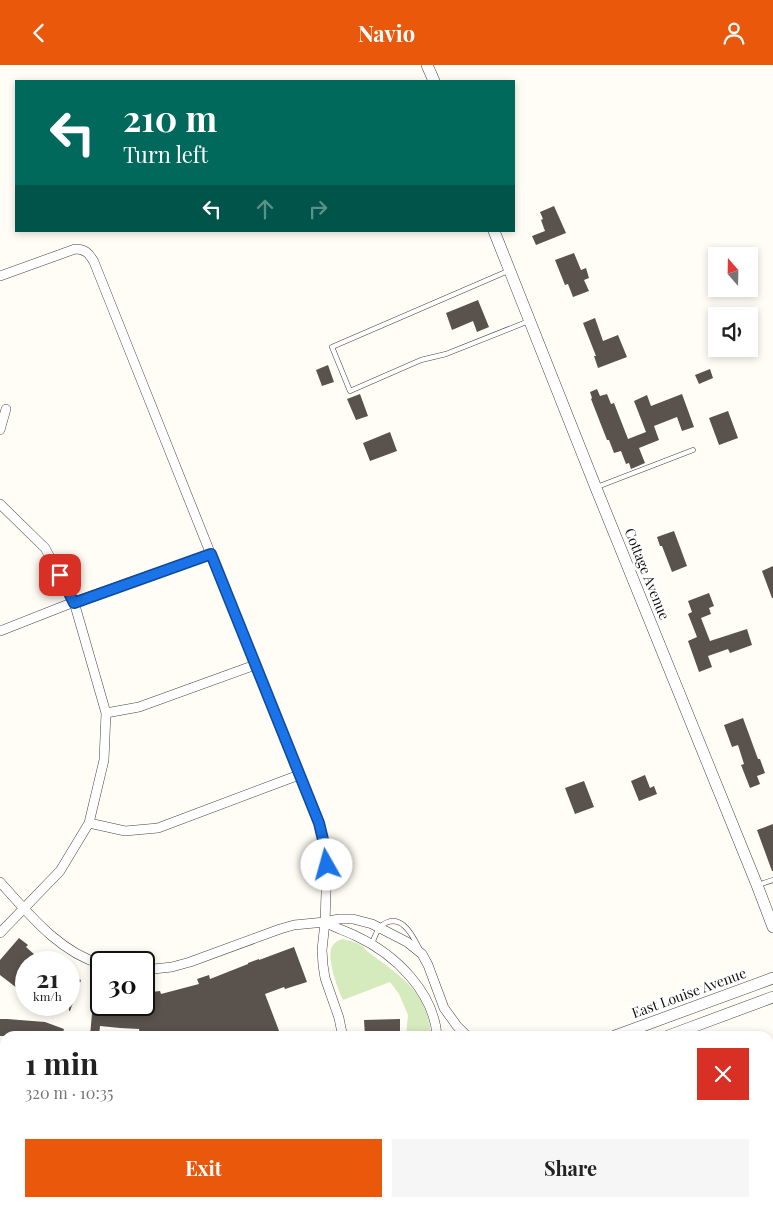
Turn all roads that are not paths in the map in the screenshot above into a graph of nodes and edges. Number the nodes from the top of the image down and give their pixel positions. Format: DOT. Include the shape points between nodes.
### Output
graph roads {
  1 [pos="427,65"];
  2 [pos="434,80"];
  3 [pos="494,232"];
  4 [pos="509,270"];
  5 [pos="0,276"];
  6 [pos="530,321"];
  7 [pos="6,409"];
  8 [pos="0,430"];
  9 [pos="693,450"];
  10 [pos="596,488"];
  11 [pos="0,504"];
  12 [pos="211,554"];
  13 [pos="74,603"];
  14 [pos="0,631"];
  15 [pos="255,665"];
  16 [pos="106,713"];
  17 [pos="299,775"];
  18 [pos="89,823"];
  19 [pos="773,879"];
  20 [pos="0,882"];
  21 [pos="757,885"];
  22 [pos="24,909"];
  23 [pos="325,923"];
  24 [pos="380,927"];
  25 [pos="773,927"];
  26 [pos="0,933"];
  27 [pos="371,945"];
  28 [pos="422,954"];
  29 [pos="90,959"];
  30 [pos="155,969"];
  31 [pos="773,979"];
  32 [pos="773,997"];
  33 [pos="342,1031"];
  34 [pos="436,1031"];
  35 [pos="462,1031"];
  36 [pos="629,1031"];
  37 [pos="681,1031"];
  1 -- 2 [label="street"];
  3 -- 4 [label="street, Cottage Avenue"];
  4 -- 6 [label="street, Cottage Avenue"];
  4 -- 6 [label="lane" via="332,347 350,391 421,359 446,354"];
  5 -- 12 [label="street" via="75,249 84,249 90,255"];
  6 -- 10 [label="street, Cottage Avenue"];
  7 -- 8 [label="street"];
  9 -- 10 [label="lane"];
  10 -- 21 [label="street, Cottage Avenue"];
  11 -- 13 [label="street" via="46,548"];
  12 -- 13 [label="street"];
  12 -- 15 [label="street"];
  13 -- 14 [label="street"];
  13 -- 16 [label="street"];
  15 -- 16 [label="street" via="139,707"];
  15 -- 17 [label="street"];
  16 -- 18 [label="street" via="104,760"];
  17 -- 18 [label="street" via="158,828 126,831"];
  17 -- 23 [label="street" via="319,823 326,852"];
  18 -- 22 [label="street" via="60,871"];
  19 -- 21 [label="lane"];
  20 -- 22 [label="street"];
  21 -- 25 [label="street, Cottage Avenue"];
  22 -- 26 [label="street"];
  22 -- 29 [label="street" via="54,939"];
  23 -- 24 [label="street" via="353,919"];
  23 -- 27 [label="street"];
  23 -- 30 [label="street" via="294,925 190,963"];
  23 -- 33 [label="street" via="323,965"];
  24 -- 27 [label="lane"];
  24 -- 28 [label="street"];
  24 -- 28 [label="lane" via="392,922 404,924"];
  27 -- 34 [label="street" via="397,964 418,986 433,1015"];
  28 -- 35 [label="street" via="444,1008"];
  31 -- 36 [label="street, East Louise Avenue"];
  32 -- 37 [label="street"];
}
